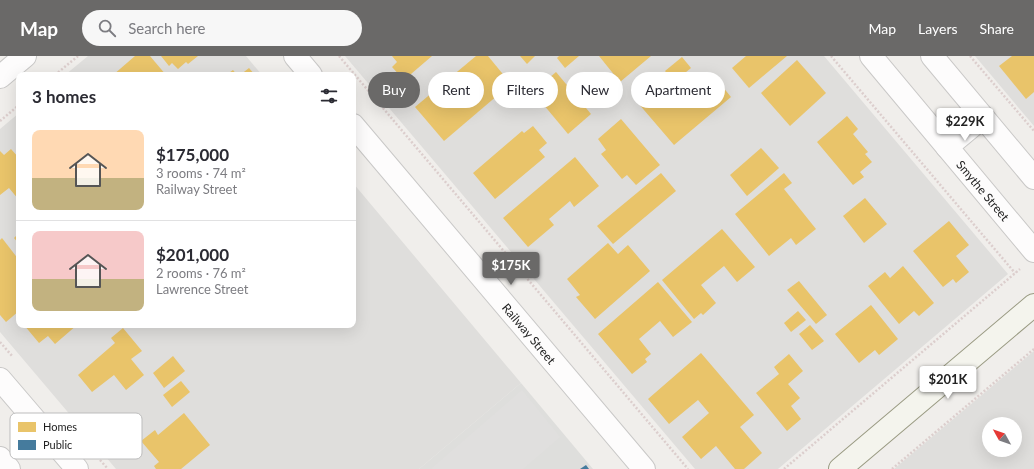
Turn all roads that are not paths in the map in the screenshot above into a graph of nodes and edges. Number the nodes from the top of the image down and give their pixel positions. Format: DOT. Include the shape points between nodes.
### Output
graph roads {
  1 [pos="25,56"];
  2 [pos="295,56"];
  3 [pos="871,56"];
  4 [pos="932,56"];
  5 [pos="308,72"];
  6 [pos="0,77"];
  7 [pos="983,117"];
  8 [pos="356,129"];
  9 [pos="947,147"];
  10 [pos="1034,178"];
  11 [pos="1029,258"];
  12 [pos="1034,305"];
  13 [pos="0,379"];
  14 [pos="29,413"];
  15 [pos="0,458"];
  16 [pos="68,459"];
  17 [pos="9,469"];
  18 [pos="77,469"];
  19 [pos="644,469"];
  20 [pos="840,469"];
  1 -- 6 [label="street"];
  2 -- 5 [label="street"];
  3 -- 9 [label="street, Smythe Street"];
  4 -- 7 [label="street"];
  7 -- 9 [label="street"];
  7 -- 10 [label="street"];
  8 -- 19 [label="street, Railway Street"];
  9 -- 11 [label="street, Smythe Street"];
  12 -- 20 [label="main road"];
  13 -- 14 [label="street"];
  15 -- 17 [label="street"];
  16 -- 18 [label="street"];
}
